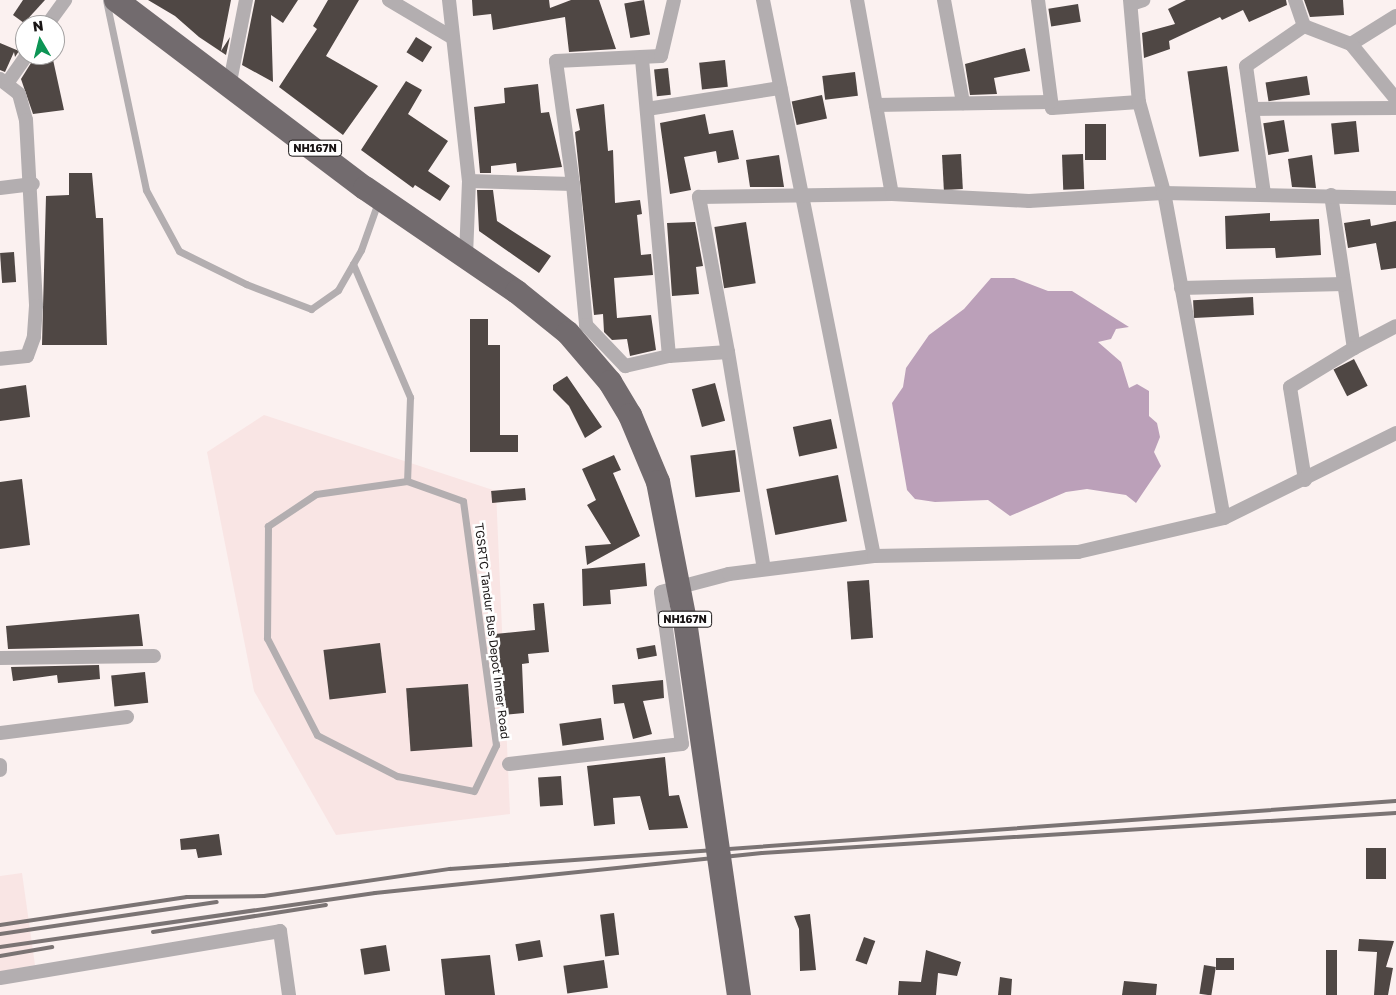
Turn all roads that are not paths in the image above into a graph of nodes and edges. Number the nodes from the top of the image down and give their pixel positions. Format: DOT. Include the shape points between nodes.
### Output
graph roads {
  1 [pos="65,0"];
  2 [pos="106,0"];
  3 [pos="116,0"];
  4 [pos="246,0"];
  5 [pos="389,0"];
  6 [pos="449,0"];
  7 [pos="674,0"];
  8 [pos="763,0"];
  9 [pos="857,0"];
  10 [pos="944,0"];
  11 [pos="1038,0"];
  12 [pos="1294,0"];
  13 [pos="1135,1"];
  14 [pos="54,15"];
  15 [pos="1396,16"];
  16 [pos="1304,26"];
  17 [pos="453,38"];
  18 [pos="1351,44"];
  19 [pos="642,57"];
  20 [pos="18,65"];
  21 [pos="4,80"];
  22 [pos="230,82"];
  23 [pos="780,88"];
  24 [pos="1396,99"];
  25 [pos="1051,102"];
  26 [pos="1139,102"];
  27 [pos="964,104"];
  28 [pos="876,105"];
  29 [pos="1396,108"];
  30 [pos="647,109"];
  31 [pos="1252,109"];
  32 [pos="469,181"];
  33 [pos="32,184"];
  34 [pos="573,184"];
  35 [pos="0,188"];
  36 [pos="1163,193"];
  37 [pos="892,194"];
  38 [pos="1264,194"];
  39 [pos="800,195"];
  40 [pos="1331,195"];
  41 [pos="380,197"];
  42 [pos="1396,198"];
  43 [pos="466,256"];
  44 [pos="353,264"];
  45 [pos="1344,284"];
  46 [pos="1181,288"];
  47 [pos="1396,326"];
  48 [pos="1354,348"];
  49 [pos="728,352"];
  50 [pos="669,356"];
  51 [pos="0,360"];
  52 [pos="1396,433"];
  53 [pos="1305,480"];
  54 [pos="407,482"];
  55 [pos="1224,518"];
  56 [pos="874,556"];
  57 [pos="764,569"];
  58 [pos="154,656"];
  59 [pos="0,658"];
  60 [pos="127,717"];
  61 [pos="0,733"];
  62 [pos="509,764"];
  63 [pos="0,765"];
  64 [pos="0,770"];
  65 [pos="0,978"];
  66 [pos="289,995"];
  67 [pos="740,995"];
  1 -- 14 [label="street"];
  2 -- 44 [label="lane" via="146,190 179,251 246,284 311,309 338,290"];
  3 -- 22 [label="highway, NH167N"];
  4 -- 22 [label="street"];
  5 -- 17 [label="street"];
  6 -- 17 [label="street"];
  7 -- 19 [label="street" via="661,56"];
  8 -- 23 [label="street"];
  9 -- 28 [label="street"];
  10 -- 27 [label="street"];
  11 -- 25 [label="street"];
  12 -- 16 [label="street"];
  13 -- 26 [label="street"];
  15 -- 18 [label="street"];
  16 -- 18 [label="street"];
  16 -- 31 [label="street" via="1246,66"];
  17 -- 32 [label="street"];
  18 -- 24 [label="street"];
  19 -- 30 [label="street"];
  19 -- 34 [label="street" via="556,61"];
  20 -- 21 [label="street"];
  21 -- 33 [label="street" via="19,94 26,120"];
  22 -- 41 [label="highway, NH167N"];
  23 -- 30 [label="street"];
  23 -- 39 [label="street"];
  25 -- 26 [label="street" via="1052,108"];
  25 -- 27 [label="street"];
  26 -- 36 [label="street"];
  27 -- 28 [label="street"];
  28 -- 37 [label="street"];
  29 -- 31 [label="street"];
  30 -- 50 [label="street"];
  31 -- 38 [label="street"];
  32 -- 34 [label="street"];
  32 -- 43 [label="street"];
  33 -- 35 [label="street"];
  33 -- 51 [label="street" via="34,336 26,356"];
  34 -- 50 [label="street" via="586,325 625,366"];
  36 -- 37 [label="street" via="1029,201"];
  36 -- 38 [label="street"];
  36 -- 46 [label="street"];
  37 -- 39 [label="street"];
  38 -- 40 [label="street"];
  39 -- 49 [label="street" via="699,197"];
  39 -- 56 [label="street"];
  40 -- 42 [label="street"];
  40 -- 45 [label="street"];
  41 -- 43 [label="highway, NH167N"];
  41 -- 44 [label="lane"];
  43 -- 67 [label="highway, NH167N, bridge" via="568,334 610,382 630,415 658,482 685,621"];
  44 -- 54 [label="lane" via="410,397"];
  45 -- 46 [label="street"];
  45 -- 48 [label="street"];
  46 -- 55 [label="street"];
  47 -- 48 [label="street"];
  48 -- 53 [label="street" via="1290,387"];
  49 -- 50 [label="street"];
  49 -- 57 [label="street"];
  52 -- 53 [label="street"];
  53 -- 55 [label="street"];
  54 -- 54 [label="lane, TGSRTC Tandur Bus Depot Inner Road" via="316,494 268,526 267,638 317,735 397,776 474,791 496,745 463,501"];
  55 -- 56 [label="street" via="1078,552"];
  56 -- 57 [label="street"];
  57 -- 62 [label="street" via="661,592 682,744"];
  58 -- 59 [label="street"];
  60 -- 61 [label="street"];
  63 -- 64 [label="street"];
  65 -- 66 [label="street" via="280,931"];
}
